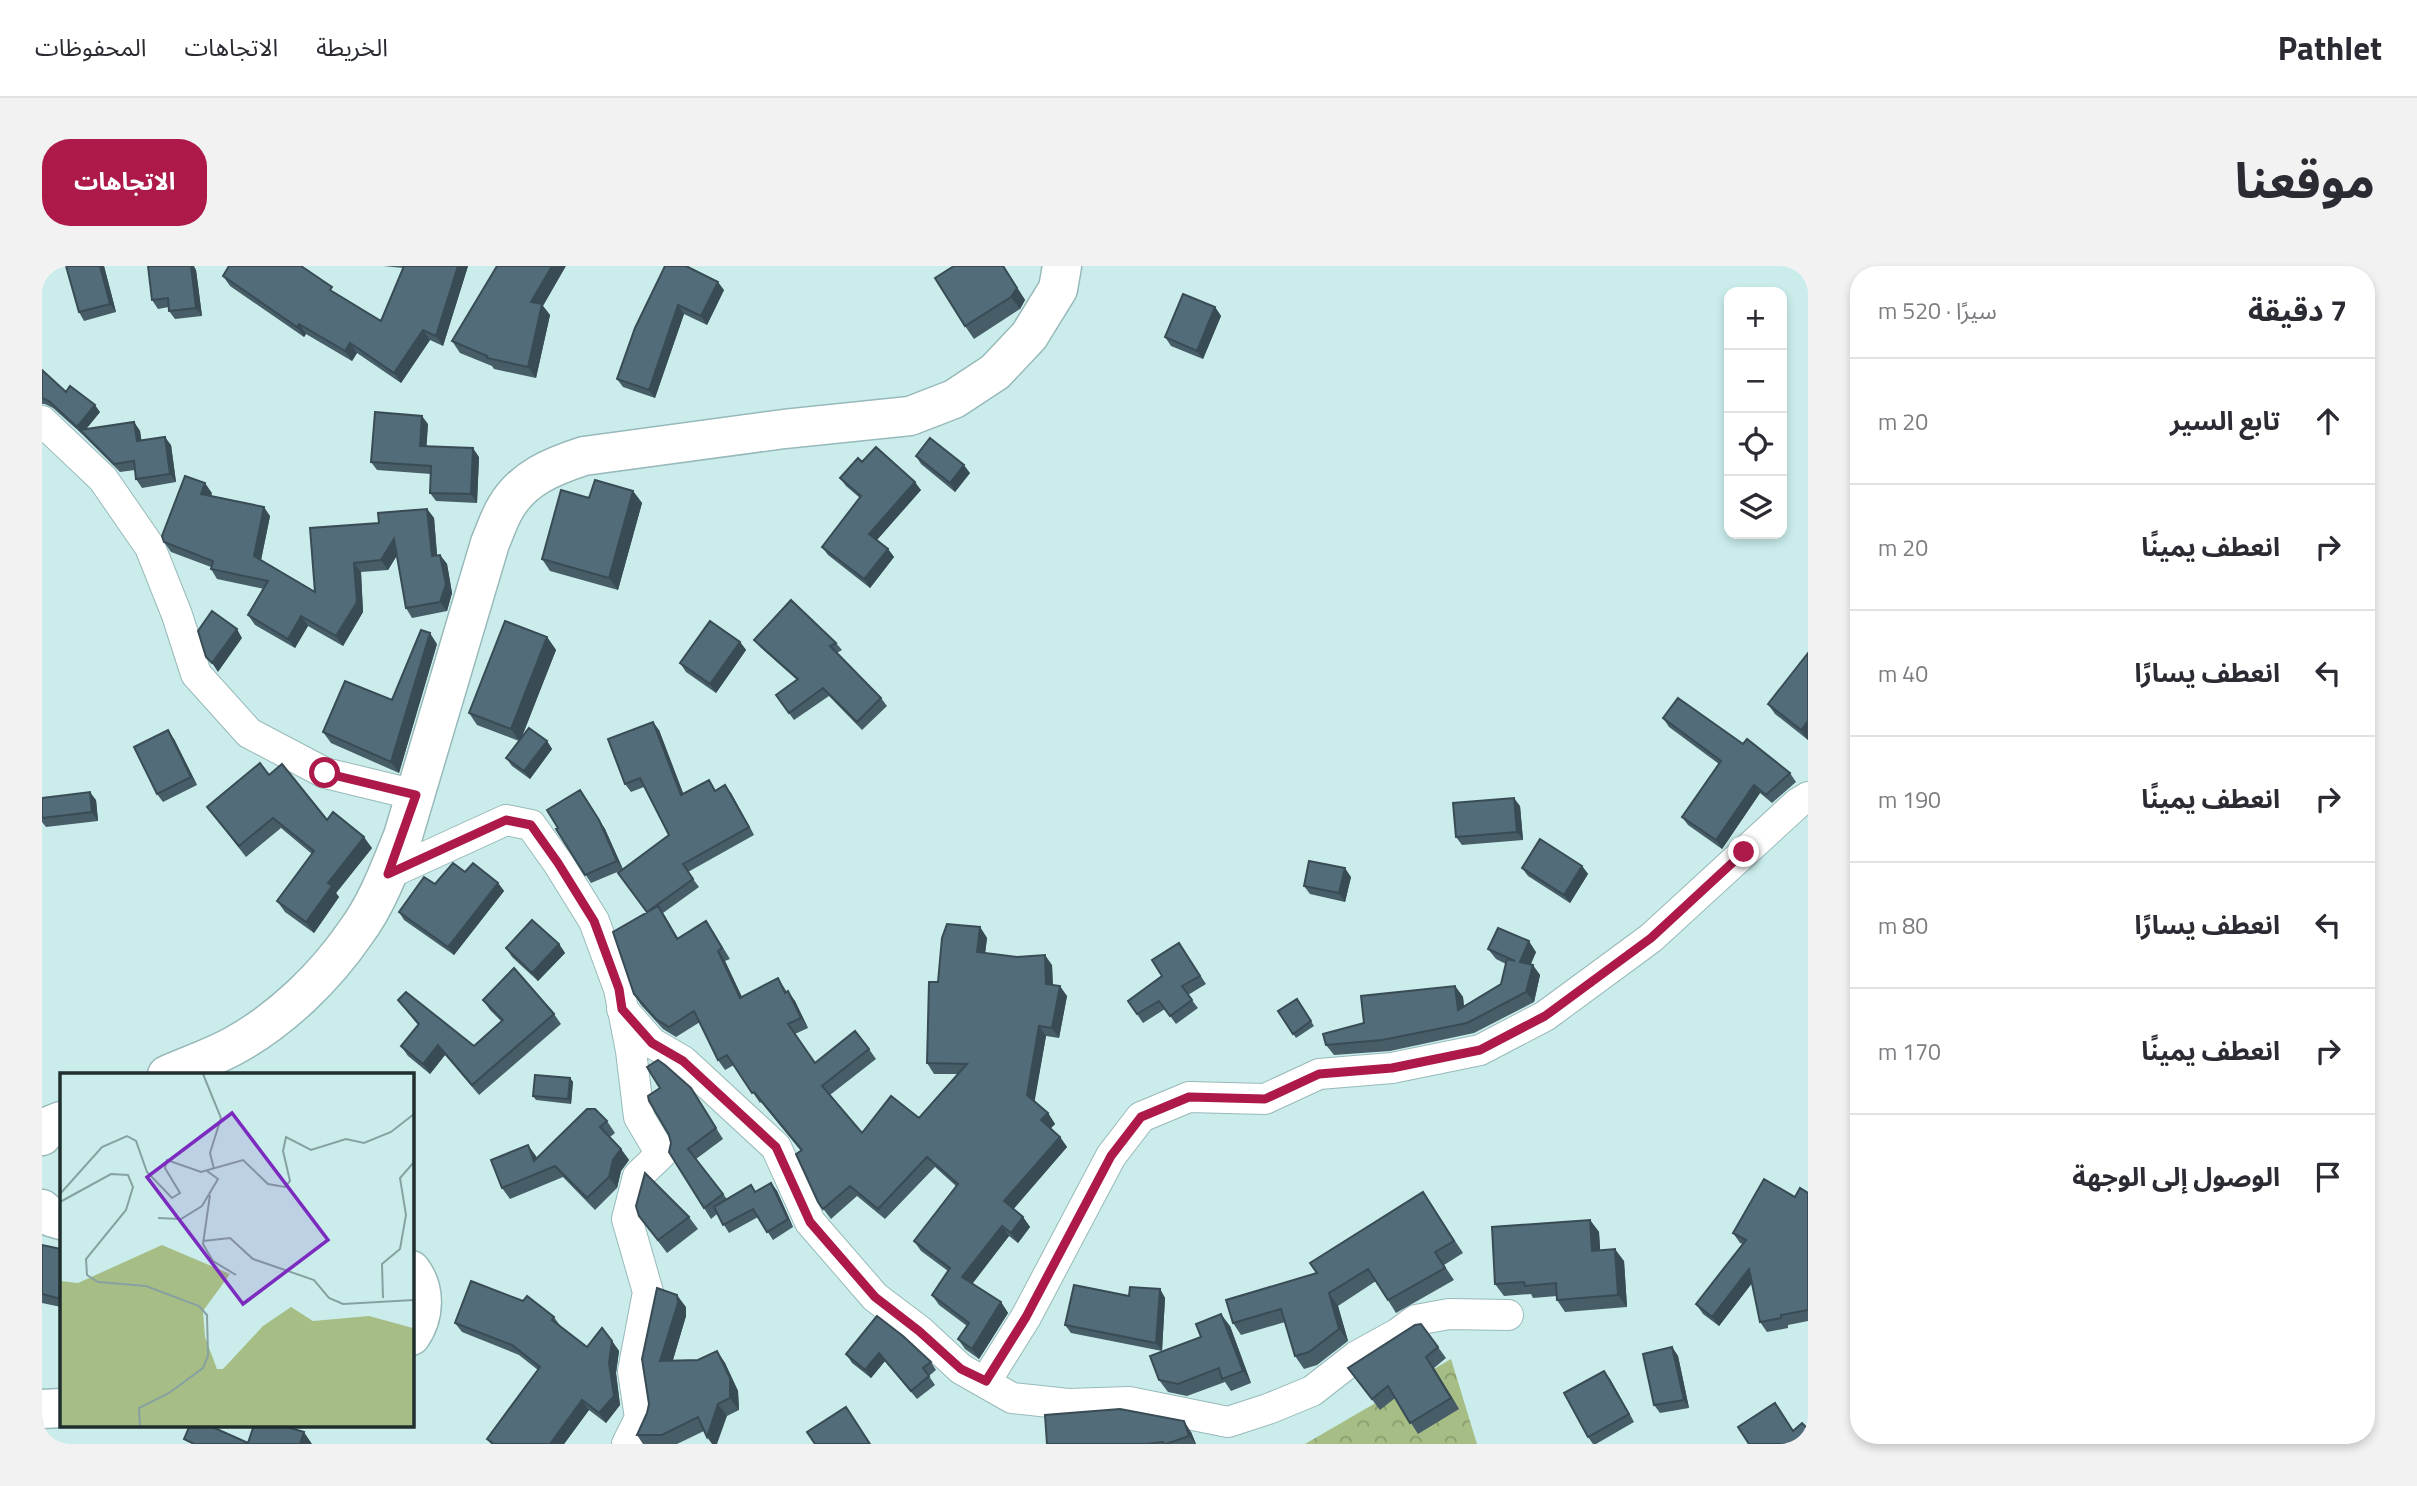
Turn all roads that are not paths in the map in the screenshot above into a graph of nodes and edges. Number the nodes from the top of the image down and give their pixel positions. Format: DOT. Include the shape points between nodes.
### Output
graph roads {
  1 [pos="1062,266"];
  2 [pos="42,421"];
  3 [pos="416,795"];
  4 [pos="1808,797"];
  5 [pos="388,874"];
  6 [pos="622,1009"];
  7 [pos="172,1073"];
  8 [pos="60,1121"];
  9 [pos="42,1136"];
  10 [pos="42,1209"];
  11 [pos="60,1220"];
  12 [pos="413,1272"];
  13 [pos="1508,1315"];
  14 [pos="413,1333"];
  15 [pos="986,1381"];
  16 [pos="60,1408"];
  17 [pos="42,1409"];
  18 [pos="628,1444"];
  1 -- 3 [label="main road" via="1058,289 1029,336 995,372 954,399 910,416 584,456 531,478 506,507 490,543"];
  2 -- 3 [label="street" via="103,479 150,547 196,674 249,733 325,773"];
  3 -- 5 [label="main road"];
  4 -- 15 [label="street" via="1651,938 1545,1016 1480,1050 1392,1068 1319,1074 1265,1099 1189,1097 1141,1117 1111,1156 1032,1306"];
  5 -- 6 [label="street" via="506,820 531,825 594,921"];
  5 -- 7 [label="main road" via="357,931 322,974 272,1021 235,1045"];
  6 -- 15 [label="street" via="652,1043 683,1061 776,1147 810,1222 875,1297 961,1369"];
  6 -- 18 [label="street" via="639,1117 661,1154 638,1176 627,1219 648,1292 633,1371 640,1418"];
  8 -- 9 [label="main road"];
  10 -- 11 [label="main road"];
  12 -- 14 [label="main road" via="423,1305"];
  13 -- 15 [label="street" via="1449,1314 1416,1320 1357,1356 1312,1391 1228,1422 1129,1402 1068,1404 1012,1398"];
  16 -- 17 [label="main road"];
}
